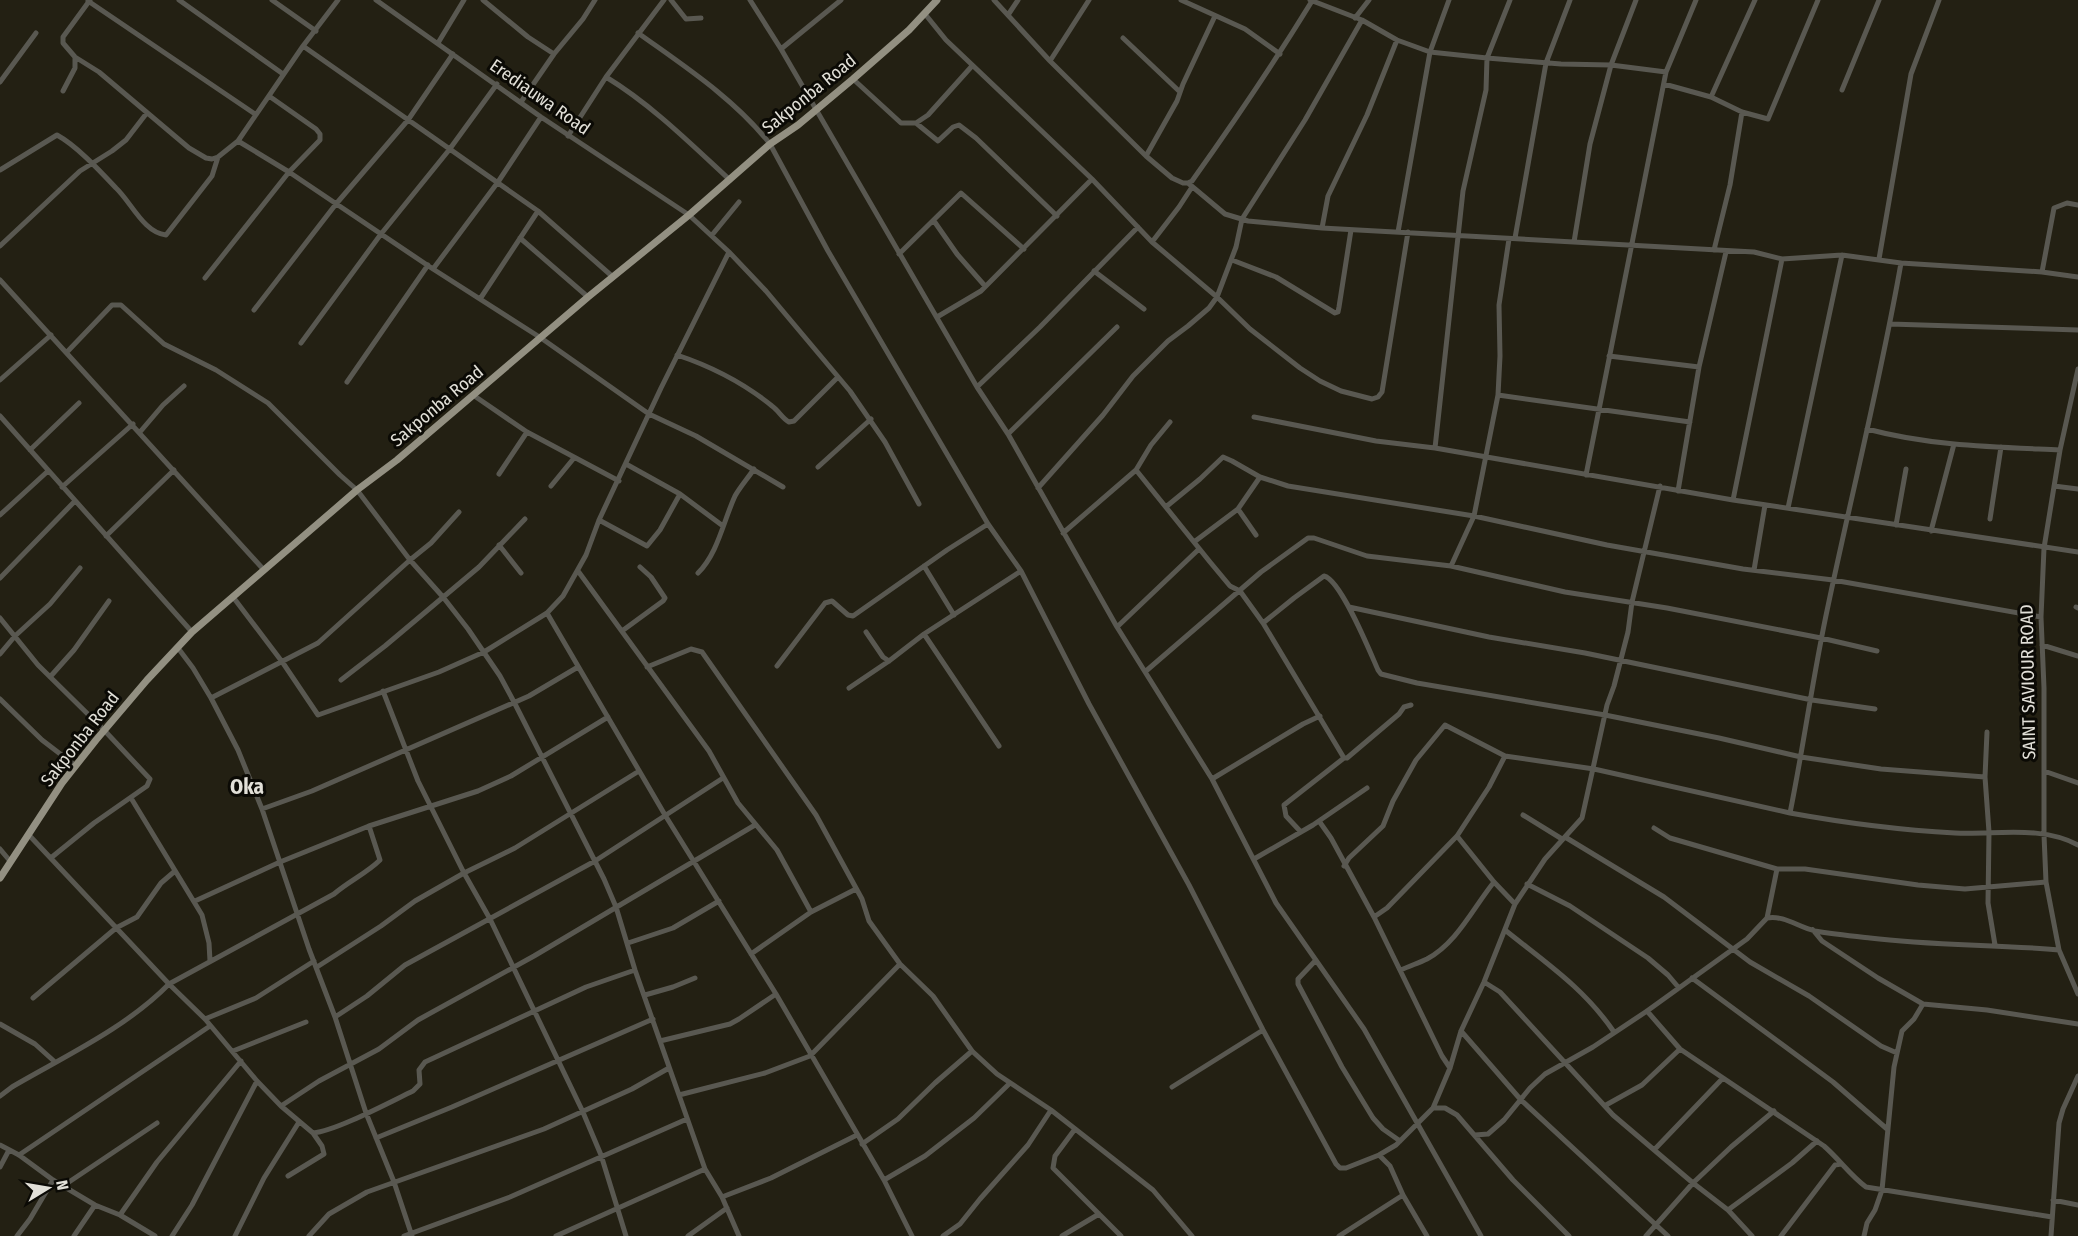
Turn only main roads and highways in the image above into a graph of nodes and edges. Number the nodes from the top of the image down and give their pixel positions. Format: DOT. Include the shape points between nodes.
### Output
graph roads {
  1 [pos="937,0"];
  2 [pos="0,878"];
  1 -- 2 [label="main road, Sakponba Road" via="854,79 770,144 192,632 104,730"];
}
